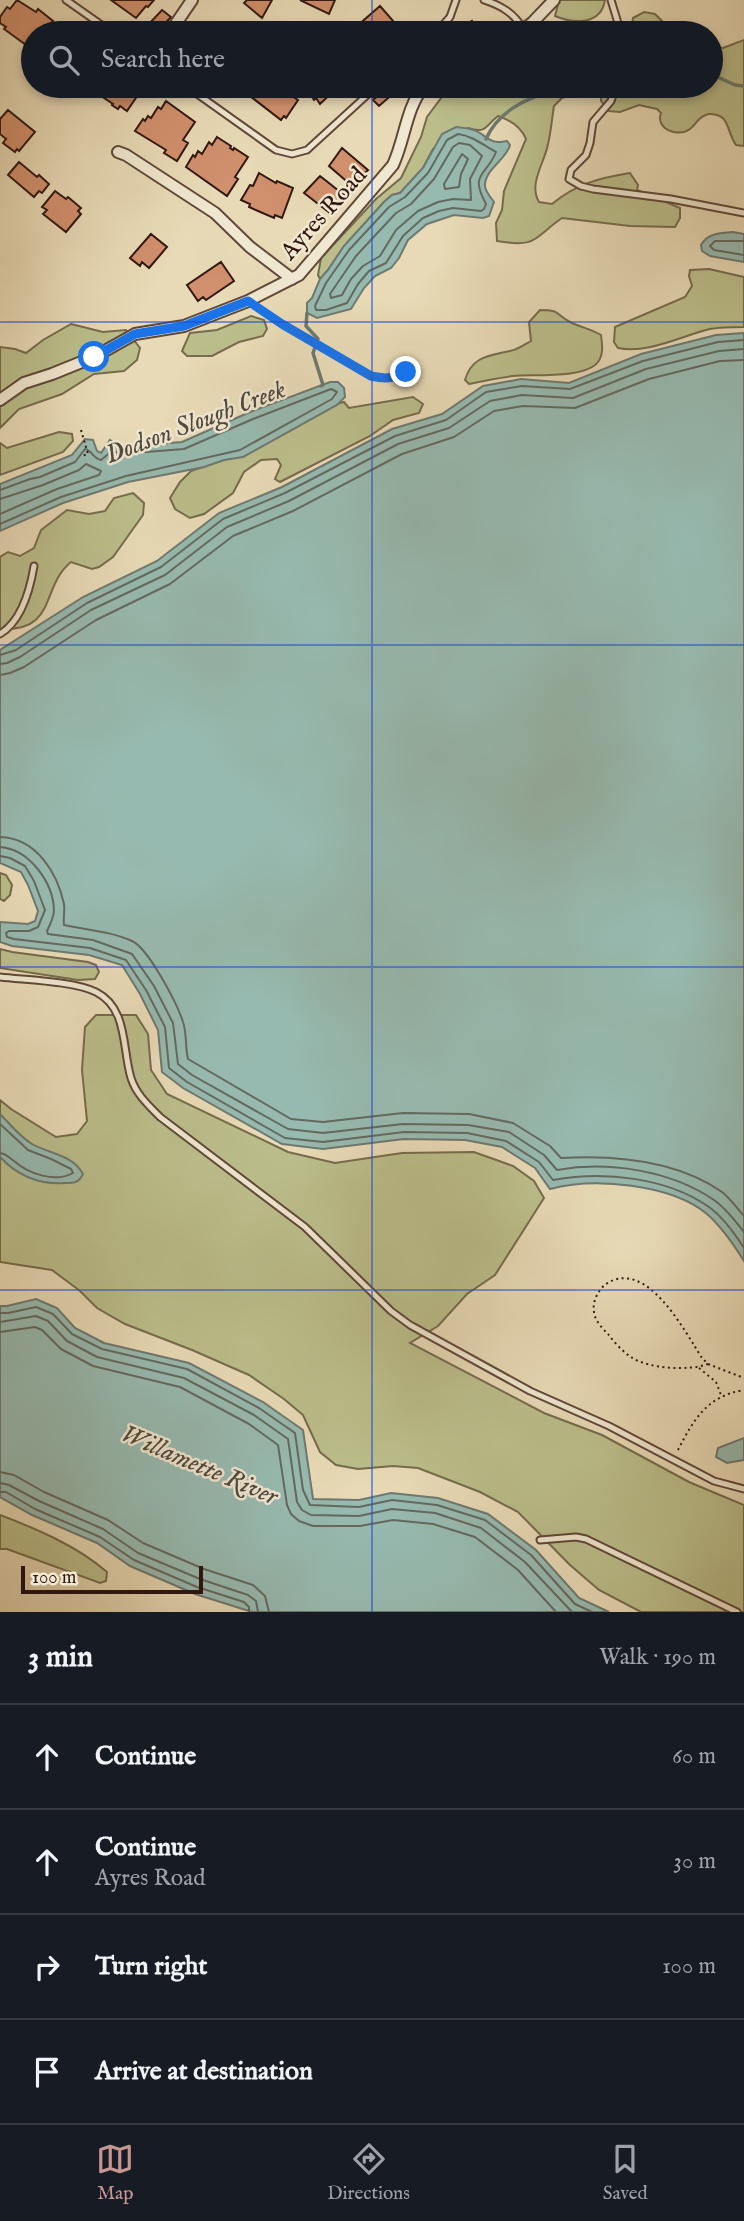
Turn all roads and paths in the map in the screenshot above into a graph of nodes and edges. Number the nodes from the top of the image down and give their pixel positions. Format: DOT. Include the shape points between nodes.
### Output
graph roads {
  1 [pos="66,0"];
  2 [pos="192,0"];
  3 [pos="455,0"];
  4 [pos="466,0"];
  5 [pos="484,0"];
  6 [pos="554,0"];
  7 [pos="611,0"];
  8 [pos="96,21"];
  9 [pos="176,21"];
  10 [pos="447,21"];
  11 [pos="518,21"];
  12 [pos="533,21"];
  13 [pos="617,21"];
  14 [pos="203,98"];
  15 [pos="364,98"];
  16 [pos="416,98"];
  17 [pos="613,98"];
  18 [pos="118,152"];
  19 [pos="744,213"];
  20 [pos="292,279"];
  21 [pos="248,301"];
  22 [pos="406,372"];
  23 [pos="0,400"];
  24 [pos="81,430"];
  25 [pos="81,456"];
  26 [pos="34,566"];
  27 [pos="0,634"];
  28 [pos="0,977"];
  29 [pos="708,1363"];
  30 [pos="698,1368"];
  31 [pos="744,1378"];
  32 [pos="744,1391"];
  33 [pos="722,1397"];
  34 [pos="673,1460"];
  35 [pos="744,1489"];
  36 [pos="540,1540"];
  37 [pos="737,1612"];
  1 -- 8 [label="lane"];
  2 -- 9 [label="street"];
  3 -- 4 [label="lane"];
  3 -- 10 [label="lane"];
  5 -- 11 [label="lane" via="501,6"];
  6 -- 12 [label="street"];
  7 -- 13 [label="lane"];
  14 -- 15 [label="lane" via="276,150 292,154 307,150"];
  16 -- 20 [label="street, Ayres Road" via="393,165"];
  17 -- 19 [label="lane" via="593,121 586,155 571,170 569,179 593,189"];
  18 -- 20 [label="street" via="207,208"];
  20 -- 21 [label="street, Ayres Road"];
  21 -- 22 [label="path" via="371,376 386,379"];
  21 -- 23 [label="street, Ayres Road" via="184,326 135,334 83,361 24,383"];
  24 -- 25 [label="path" via="88,454"];
  26 -- 27 [label="lane" via="27,597"];
  28 -- 34 [label="lane" via="93,990 107,999 122,1027 131,1079 147,1104 305,1227 391,1311 530,1391"];
  29 -- 30 [label="path"];
  29 -- 30 [label="path" via="665,1302 648,1286 628,1279 603,1286 595,1298 597,1322 629,1356 671,1368"];
  29 -- 31 [label="path"];
  30 -- 33 [label="path" via="716,1382"];
  32 -- 33 [label="path"];
  33 -- 34 [label="path" via="693,1421"];
  34 -- 35 [label="lane" via="714,1481"];
  36 -- 37 [label="lane" via="586,1539"];
}
